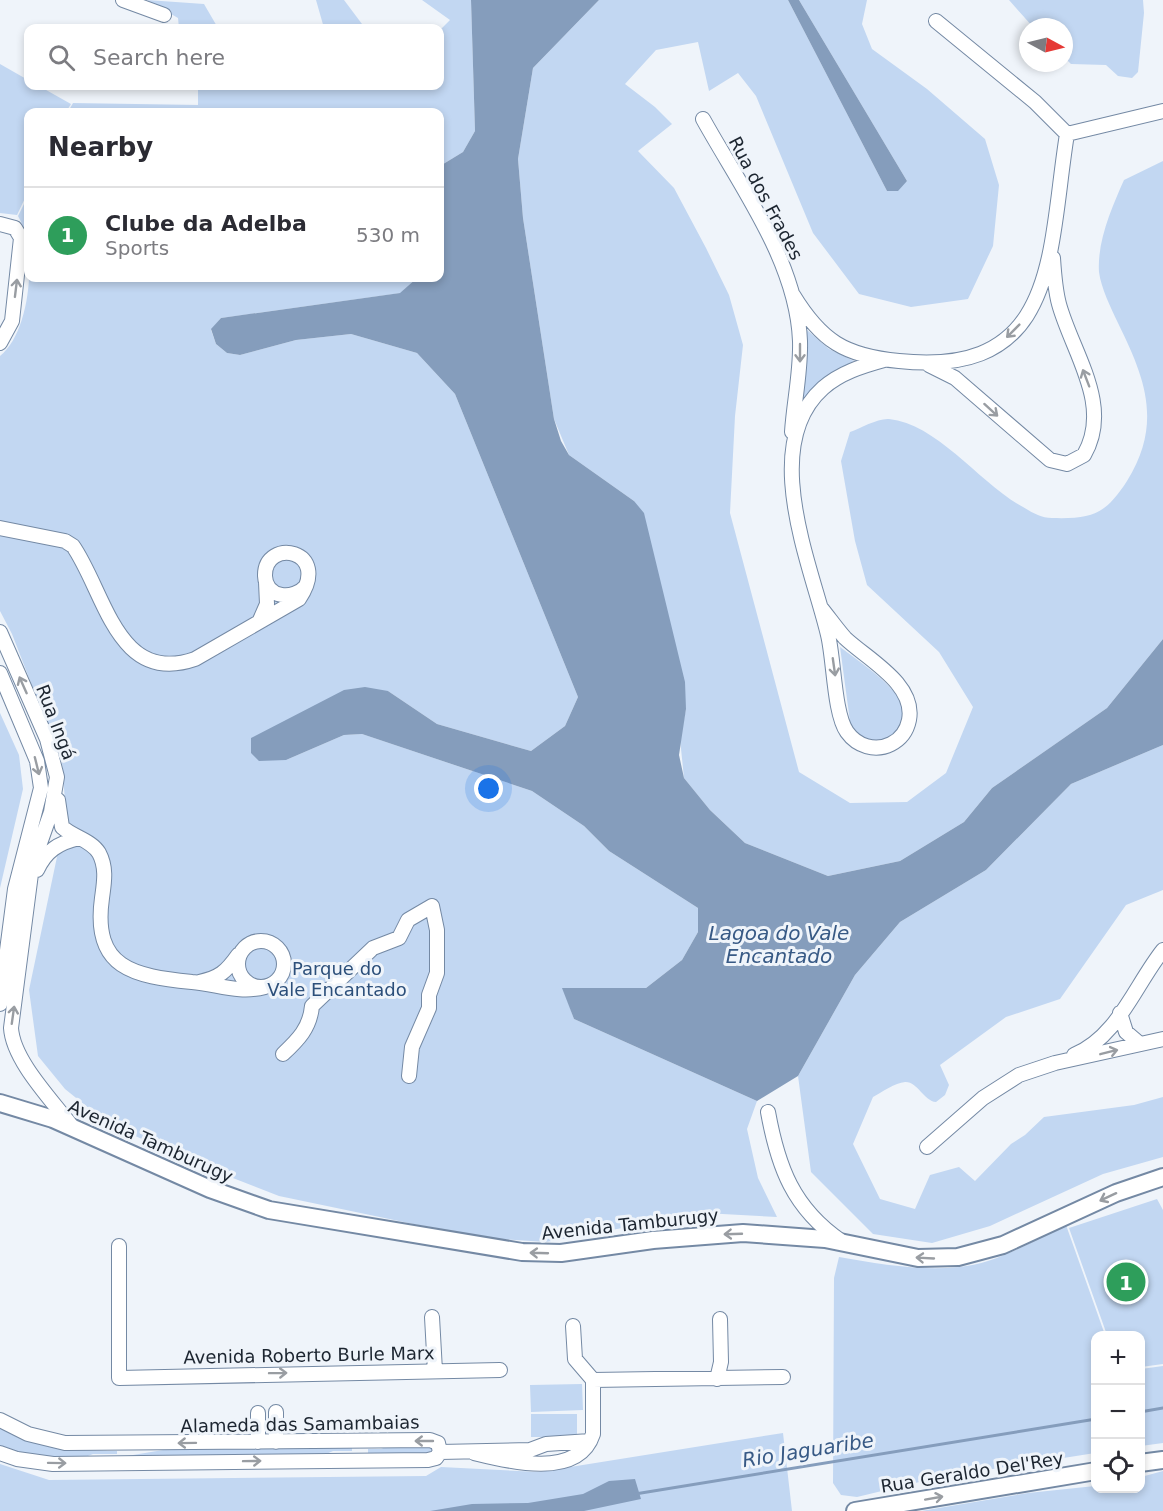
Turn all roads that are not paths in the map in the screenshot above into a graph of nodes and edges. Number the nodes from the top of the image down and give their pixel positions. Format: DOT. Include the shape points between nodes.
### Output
graph roads {
  1 [pos="123,0"];
  2 [pos="141,3"];
  3 [pos="164,15"];
  4 [pos="936,21"];
  5 [pos="1163,111"];
  6 [pos="703,119"];
  7 [pos="1067,134"];
  8 [pos="0,224"];
  9 [pos="1052,241"];
  10 [pos="1035,303"];
  11 [pos="1059,303"];
  12 [pos="805,327"];
  13 [pos="2,338"];
  14 [pos="856,353"];
  15 [pos="968,359"];
  16 [pos="884,360"];
  17 [pos="927,364"];
  18 [pos="855,368"];
  19 [pos="964,386"];
  20 [pos="802,404"];
  21 [pos="4,531"];
  22 [pos="266,580"];
  23 [pos="306,586"];
  24 [pos="822,609"];
  25 [pos="260,620"];
  26 [pos="0,632"];
  27 [pos="844,637"];
  28 [pos="831,643"];
  29 [pos="0,673"];
  30 [pos="57,777"];
  31 [pos="79,838"];
  32 [pos="30,891"];
  33 [pos="242,950"];
  34 [pos="1163,950"];
  35 [pos="197,982"];
  36 [pos="265,987"];
  37 [pos="0,1004"];
  38 [pos="1120,1013"];
  39 [pos="1163,1039"];
  40 [pos="1140,1044"];
  41 [pos="283,1054"];
  42 [pos="1055,1063"];
  43 [pos="409,1076"];
  44 [pos="0,1103"];
  45 [pos="768,1112"];
  46 [pos="73,1128"];
  47 [pos="927,1147"];
  48 [pos="1163,1177"];
  49 [pos="843,1243"];
  50 [pos="119,1246"];
  51 [pos="432,1317"];
  52 [pos="720,1319"];
  53 [pos="573,1326"];
  54 [pos="500,1370"];
  55 [pos="435,1371"];
  56 [pos="783,1377"];
  57 [pos="717,1379"];
  58 [pos="593,1380"];
  59 [pos="616,1381"];
  60 [pos="593,1406"];
  61 [pos="276,1412"];
  62 [pos="258,1413"];
  63 [pos="0,1420"];
  64 [pos="590,1441"];
  65 [pos="258,1442"];
  66 [pos="276,1442"];
  67 [pos="360,1442"];
  68 [pos="121,1444"];
  69 [pos="536,1448"];
  70 [pos="440,1452"];
  71 [pos="0,1453"];
  72 [pos="474,1453"];
  73 [pos="360,1460"];
  74 [pos="1163,1460"];
  75 [pos="1145,1462"];
  76 [pos="121,1463"];
  77 [pos="536,1464"];
  78 [pos="1091,1472"];
  79 [pos="855,1511"];
  1 -- 2 [label="street"];
  2 -- 3 [label="street"];
  4 -- 7 [label="street" via="1035,102"];
  5 -- 7 [label="street"];
  6 -- 12 [label="street, Rua dos Frades" via="776,250"];
  7 -- 9 [label="street"];
  13 -- 8 [label="street, one-way" via="13,314 21,238 15,228"];
  9 -- 10 [label="street"];
  9 -- 11 [label="street"];
  10 -- 11 [label="street"];
  10 -- 15 [label="street, one-way" via="1011,335 989,351"];
  19 -- 11 [label="street, one-way" via="1050,460 1067,464 1084,455 1093,434 1094,400"];
  12 -- 14 [label="street, Rua dos Frades"];
  12 -- 20 [label="street, Rua dos Frades, one-way" via="800,360"];
  14 -- 16 [label="street, Rua dos Frades"];
  14 -- 18 [label="street" via="859,361"];
  15 -- 17 [label="street"];
  15 -- 19 [label="street"];
  16 -- 17 [label="street"];
  16 -- 18 [label="street"];
  17 -- 19 [label="street"];
  18 -- 20 [label="street"];
  20 -- 24 [label="street, Rua dos Frades" via="792,450 792,471 798,524"];
  21 -- 25 [label="street" via="65,541 73,546 122,639 149,659 189,661"];
  22 -- 23 [label="street" via="274,592 288,597"];
  22 -- 23 [label="street" via="270,560 290,552 307,564"];
  22 -- 25 [label="street" via="267,604"];
  23 -- 25 [label="street" via="299,599"];
  24 -- 27 [label="street, Rua dos Frades"];
  24 -- 28 [label="street, Rua dos Frades"];
  30 -- 26 [label="street, Rua Ingá, one-way" via="47,739"];
  27 -- 28 [label="street"];
  28 -- 27 [label="street, Rua dos Frades, one-way" via="841,721 846,731 866,746 890,744 907,727 909,702 895,681"];
  29 -- 37 [label="street, Rua Ingá, one-way" via="37,761 41,788 15,889"];
  30 -- 31 [label="street" via="60,821"];
  30 -- 32 [label="street, Rua Ingá" via="51,812 32,866"];
  31 -- 32 [label="street" via="50,850 37,869"];
  31 -- 35 [label="street" via="91,845 102,860 105,879 100,933 114,959 144,976"];
  46 -- 32 [label="street, Rua Ingá, one-way" via="12,1042"];
  33 -- 35 [label="street" via="218,978"];
  33 -- 36 [label="street" via="238,967 241,976 255,987"];
  33 -- 36 [label="street" via="265,940 279,948 285,964 283,972"];
  34 -- 38 [label="street"];
  35 -- 36 [label="street" via="247,990"];
  38 -- 40 [label="street" via="1125,1032"];
  38 -- 42 [label="street" via="1098,1041"];
  39 -- 40 [label="street"];
  42 -- 40 [label="street, one-way"];
  41 -- 43 [label="street" via="301,1038 312,1006 373,948 399,938 408,920 432,906 437,930 437,973 429,1008 412,1047"];
  42 -- 47 [label="street" via="1004,1083"];
  44 -- 46 [label="main road, Avenida Tamburugy"];
  45 -- 49 [label="street" via="781,1170 805,1209"];
  49 -- 46 [label="main road, Avenida Tamburugy, one-way" via="743,1233 561,1253 498,1250 269,1210 210,1189"];
  48 -- 49 [label="main road, Avenida Tamburugy, one-way" via="1116,1193 1003,1245 958,1257 918,1258"];
  50 -- 55 [label="street, Avenida Roberto Burle Marx, one-way" via="119,1378"];
  51 -- 55 [label="street"];
  52 -- 57 [label="street" via="721,1362"];
  53 -- 58 [label="street" via="575,1359"];
  54 -- 55 [label="street, Avenida Roberto Burle Marx"];
  56 -- 57 [label="street"];
  57 -- 59 [label="street"];
  58 -- 59 [label="street"];
  58 -- 60 [label="street"];
  59 -- 60 [label="street"];
  60 -- 64 [label="street"];
  61 -- 66 [label="street"];
  62 -- 65 [label="street"];
  63 -- 68 [label="street, Alameda das Samambaias" via="46,1440"];
  64 -- 69 [label="street" via="546,1443"];
  64 -- 77 [label="street" via="568,1458"];
  65 -- 66 [label="street, Alameda das Samambaias"];
  65 -- 68 [label="street, Alameda das Samambaias, one-way"];
  66 -- 67 [label="street, Alameda das Samambaias"];
  70 -- 67 [label="street, Alameda das Samambaias, one-way" via="435,1441"];
  67 -- 73 [label="street"];
  68 -- 76 [label="street"];
  69 -- 72 [label="street"];
  69 -- 77 [label="street"];
  70 -- 72 [label="street"];
  70 -- 73 [label="street, Alameda das Samambaias" via="432,1460"];
  71 -- 76 [label="street, Alameda das Samambaias, one-way" via="53,1464"];
  72 -- 77 [label="street"];
  76 -- 73 [label="street, Alameda das Samambaias, one-way"];
  74 -- 75 [label="main road"];
  79 -- 78 [label="main road, Rua Geraldo Del'Rey, one-way"];
}
